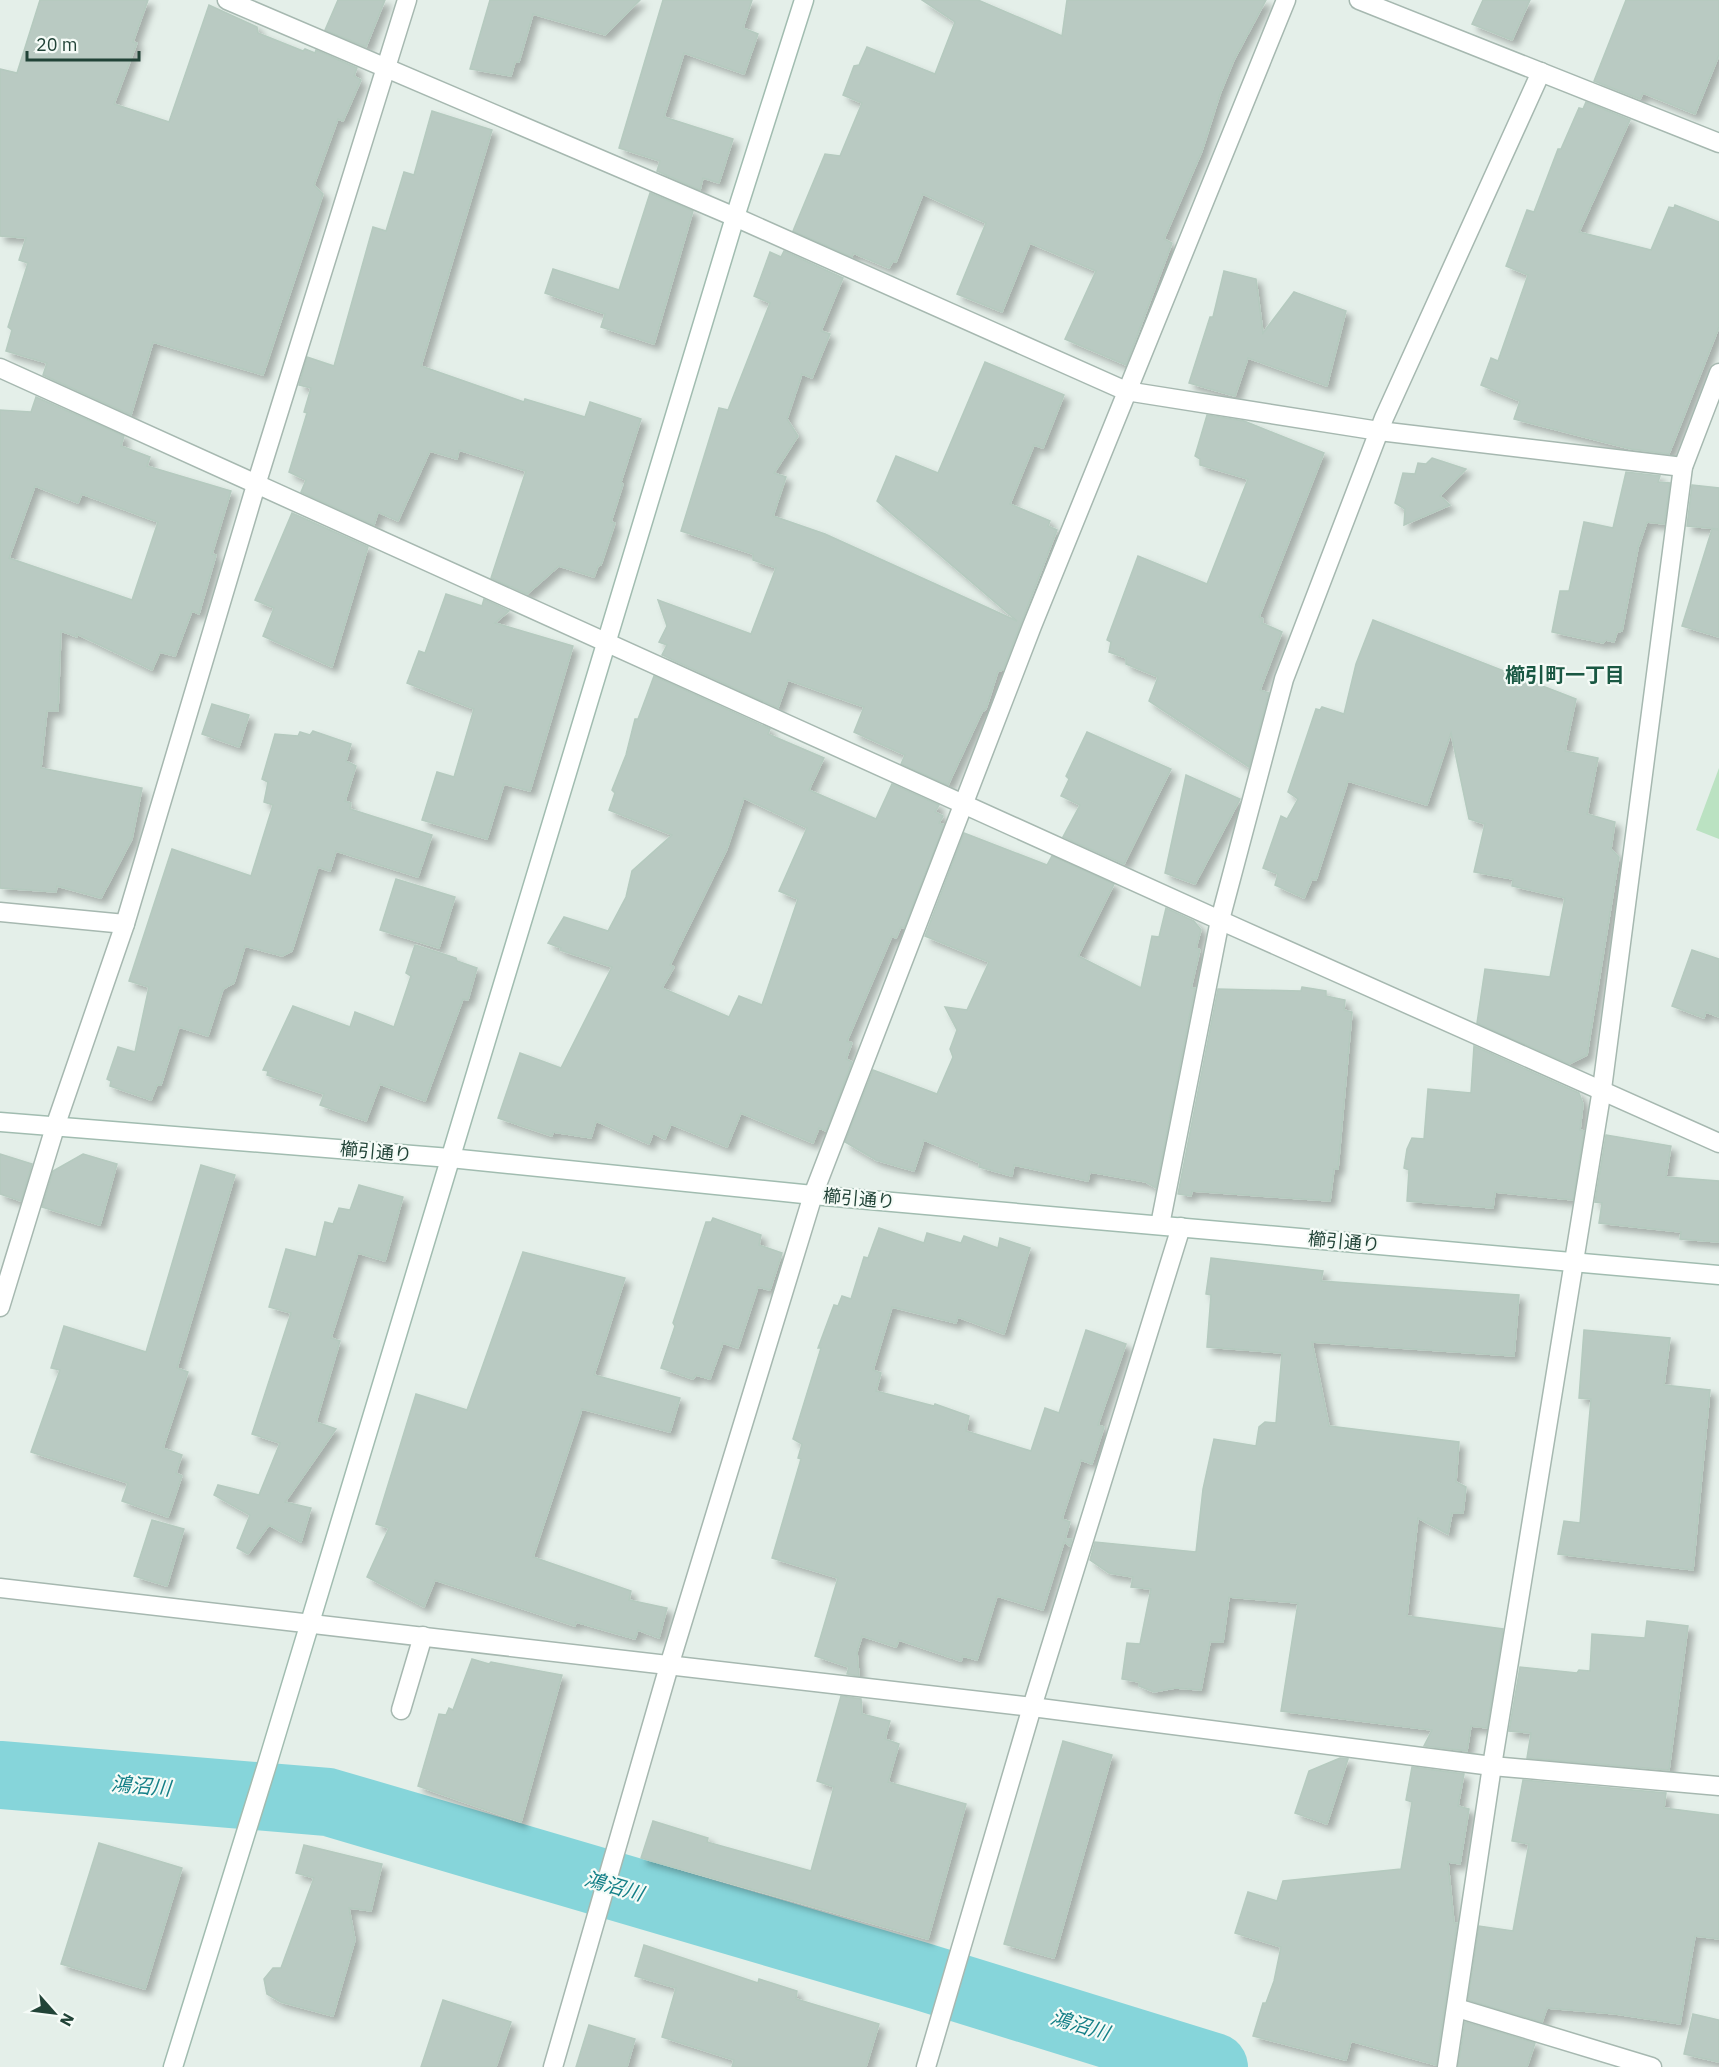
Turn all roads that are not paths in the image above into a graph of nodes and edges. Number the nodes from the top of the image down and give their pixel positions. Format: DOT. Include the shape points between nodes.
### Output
graph roads {
  1 [pos="227,0"];
  2 [pos="407,0"];
  3 [pos="804,0"];
  4 [pos="1286,0"];
  5 [pos="1359,0"];
  6 [pos="386,69"];
  7 [pos="1541,72"];
  8 [pos="1719,143"];
  9 [pos="735,217"];
  10 [pos="0,368"];
  11 [pos="1719,373"];
  12 [pos="1126,391"];
  13 [pos="1379,431"];
  14 [pos="1683,467"];
  15 [pos="256,485"];
  16 [pos="608,643"];
  17 [pos="964,804"];
  18 [pos="0,912"];
  19 [pos="1220,920"];
  20 [pos="125,924"];
  21 [pos="1602,1089"];
  22 [pos="0,1122"];
  23 [pos="56,1124"];
  24 [pos="1719,1143"];
  25 [pos="450,1158"];
  26 [pos="813,1195"];
  27 [pos="1160,1225"];
  28 [pos="1181,1227"];
  29 [pos="1573,1264"];
  30 [pos="1719,1275"];
  31 [pos="0,1307"];
  32 [pos="0,1588"];
  33 [pos="309,1624"];
  34 [pos="423,1636"];
  35 [pos="669,1666"];
  36 [pos="1032,1707"];
  37 [pos="401,1710"];
  38 [pos="1492,1766"];
  39 [pos="1719,1786"];
  40 [pos="1457,2008"];
  41 [pos="173,2067"];
  42 [pos="553,2067"];
  43 [pos="926,2067"];
  44 [pos="1447,2067"];
  45 [pos="1652,2067"];
  1 -- 6 [label="street"];
  2 -- 6 [label="street"];
  3 -- 9 [label="street"];
  4 -- 12 [label="street"];
  5 -- 7 [label="street"];
  6 -- 9 [label="street"];
  6 -- 15 [label="street"];
  7 -- 8 [label="street"];
  7 -- 13 [label="street"];
  9 -- 12 [label="street"];
  9 -- 16 [label="street"];
  10 -- 15 [label="street"];
  11 -- 14 [label="street"];
  12 -- 13 [label="street"];
  12 -- 17 [label="street"];
  13 -- 14 [label="street"];
  13 -- 19 [label="street" via="1284,679"];
  14 -- 21 [label="street"];
  15 -- 16 [label="street"];
  15 -- 20 [label="street"];
  16 -- 17 [label="street"];
  16 -- 25 [label="street"];
  17 -- 19 [label="street"];
  17 -- 26 [label="street"];
  18 -- 20 [label="street"];
  19 -- 21 [label="street"];
  19 -- 27 [label="street"];
  20 -- 23 [label="street"];
  21 -- 24 [label="street"];
  21 -- 29 [label="street"];
  22 -- 23 [label="street, 櫛引通り"];
  23 -- 25 [label="street, 櫛引通り"];
  23 -- 31 [label="street"];
  25 -- 26 [label="street, 櫛引通り"];
  25 -- 33 [label="street"];
  26 -- 27 [label="street, 櫛引通り"];
  26 -- 35 [label="street"];
  27 -- 28 [label="street, 櫛引通り"];
  28 -- 29 [label="street, 櫛引通り"];
  28 -- 36 [label="street"];
  29 -- 30 [label="street, 櫛引通り"];
  29 -- 38 [label="street"];
  32 -- 33 [label="street"];
  33 -- 34 [label="street"];
  33 -- 41 [label="street"];
  34 -- 35 [label="street"];
  34 -- 37 [label="street"];
  35 -- 36 [label="street"];
  35 -- 42 [label="street"];
  36 -- 38 [label="street"];
  36 -- 43 [label="street"];
  38 -- 39 [label="street"];
  38 -- 40 [label="street"];
  40 -- 44 [label="street"];
  40 -- 45 [label="street"];
}
